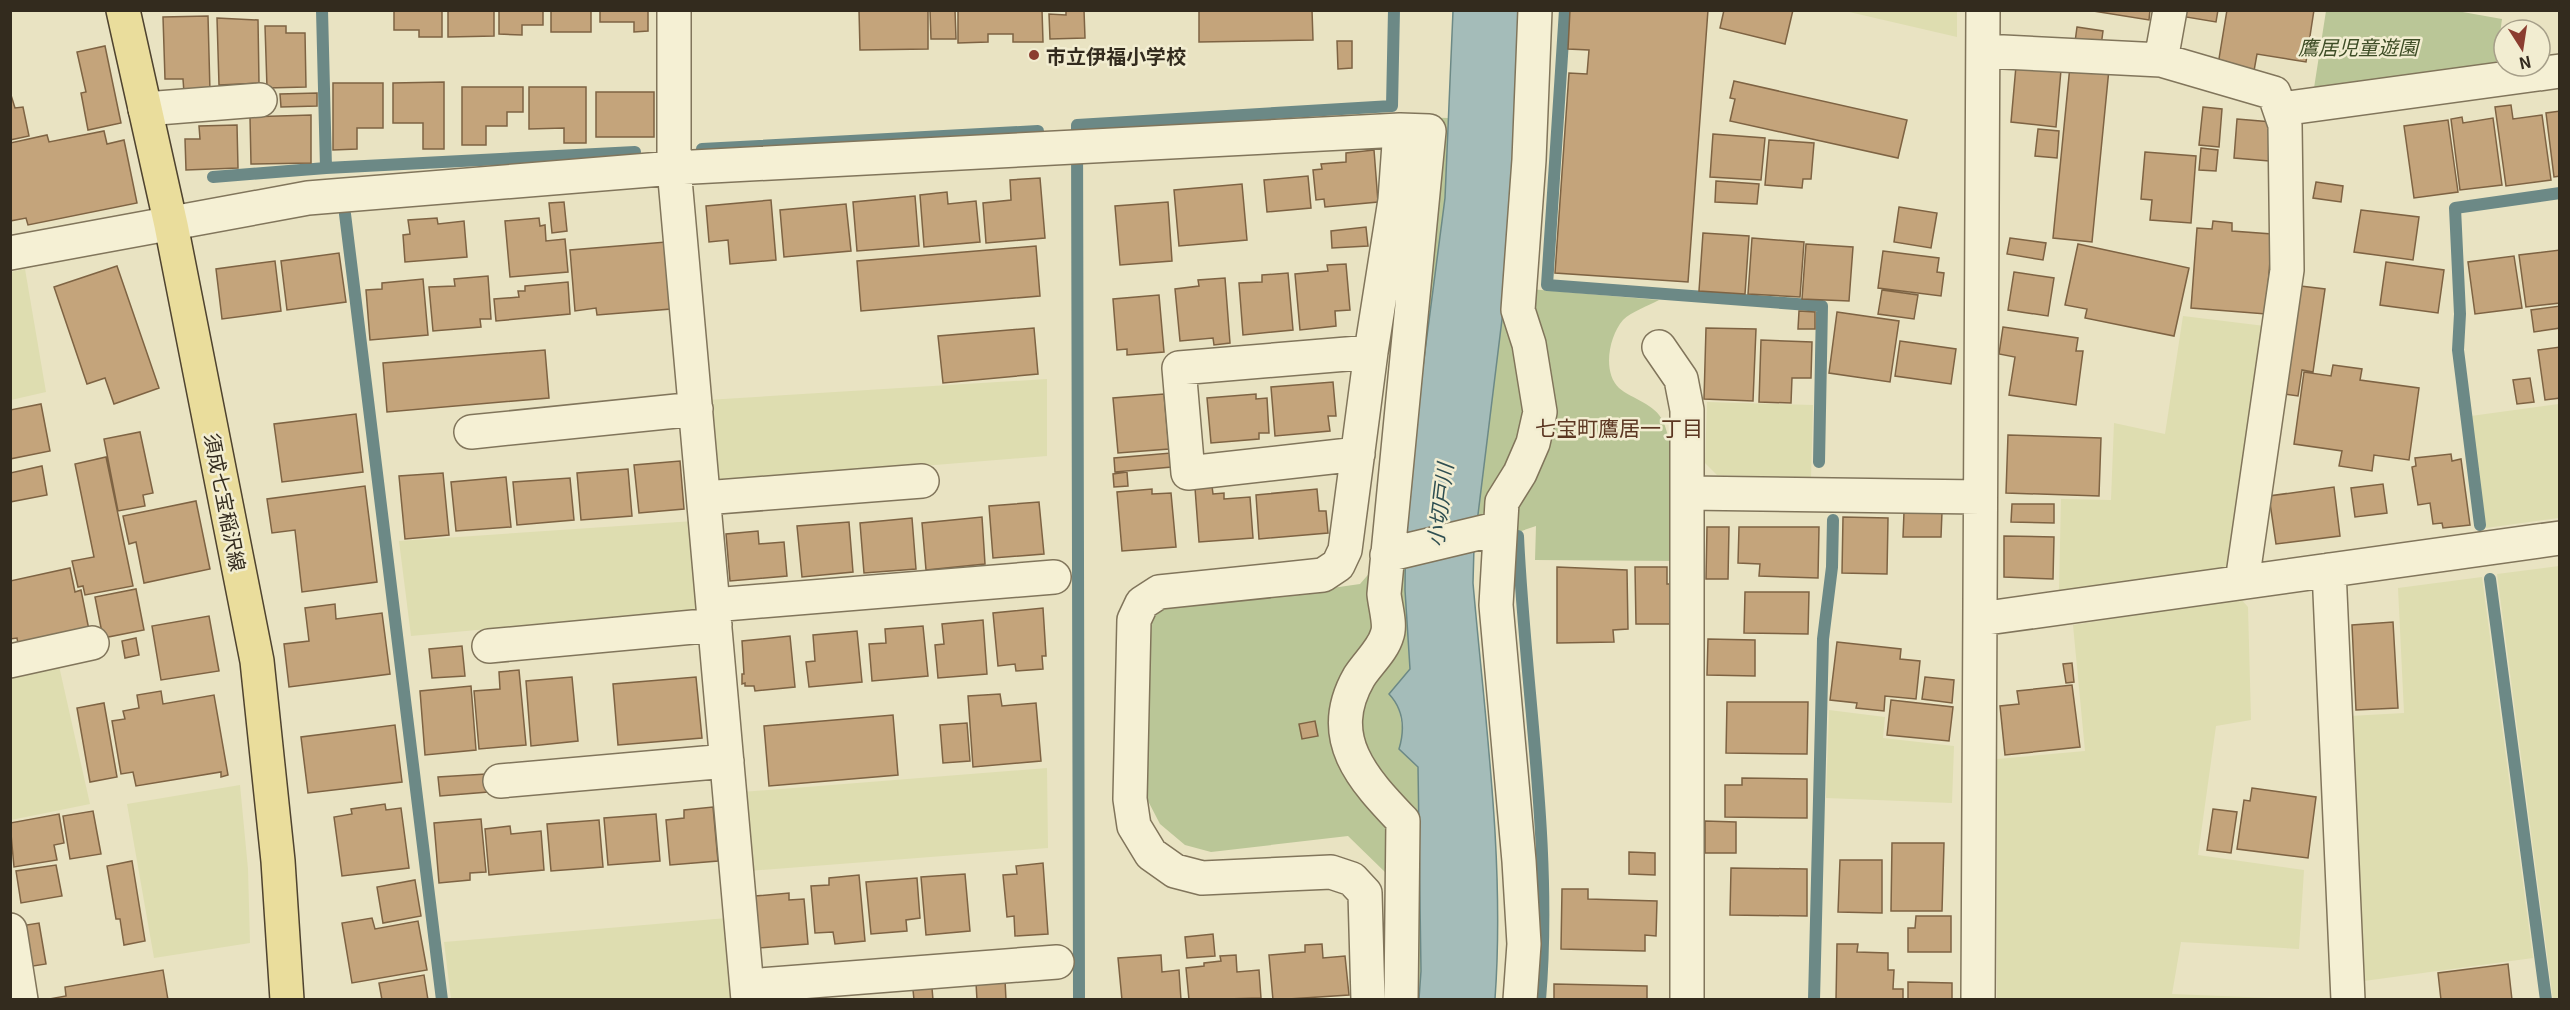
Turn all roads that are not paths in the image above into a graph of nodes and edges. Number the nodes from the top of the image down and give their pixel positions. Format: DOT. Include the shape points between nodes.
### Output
graph roads {
  1 [pos="123,10"];
  2 [pos="674,10"];
  3 [pos="1535,10"];
  4 [pos="1983,10"];
  5 [pos="2170,10"];
  6 [pos="1983,51"];
  7 [pos="2161,60"];
  8 [pos="2559,71"];
  9 [pos="260,100"];
  10 [pos="145,109"];
  11 [pos="2281,109"];
  12 [pos="1400,130"];
  13 [pos="674,168"];
  14 [pos="171,225"];
  15 [pos="10,253"];
  16 [pos="1659,347"];
  17 [pos="1371,352"];
  18 [pos="696,409"];
  19 [pos="471,432"];
  20 [pos="1358,454"];
  21 [pos="922,481"];
  22 [pos="1688,493"];
  23 [pos="1980,497"];
  24 [pos="704,498"];
  25 [pos="1496,529"];
  26 [pos="2559,538"];
  27 [pos="1391,554"];
  28 [pos="2329,570"];
  29 [pos="1054,577"];
  30 [pos="2242,582"];
  31 [pos="714,615"];
  32 [pos="1980,619"];
  33 [pos="92,643"];
  34 [pos="489,646"];
  35 [pos="10,661"];
  36 [pos="727,761"];
  37 [pos="500,781"];
  38 [pos="10,930"];
  39 [pos="1057,962"];
  40 [pos="748,993"];
  41 [pos="21,999"];
  42 [pos="287,999"];
  43 [pos="1368,999"];
  44 [pos="1401,999"];
  45 [pos="1520,999"];
  46 [pos="1687,999"];
  47 [pos="1978,999"];
  48 [pos="2349,999"];
  1 -- 10 [label="main road, 須成七宝稲沢線"];
  2 -- 13 [label="street"];
  3 -- 25 [label="street" via="1518,310 1540,412 1533,443 1502,502"];
  4 -- 6 [label="street"];
  5 -- 7 [label="street"];
  6 -- 7 [label="street"];
  6 -- 23 [label="street"];
  7 -- 11 [label="street" via="2274,93"];
  8 -- 11 [label="street"];
  9 -- 10 [label="street"];
  10 -- 14 [label="main road, 須成七宝稲沢線"];
  11 -- 30 [label="street" via="2285,125 2287,270"];
  12 -- 13 [label="street"];
  12 -- 17 [label="street" via="1395,201"];
  12 -- 27 [label="street" via="1429,131"];
  13 -- 14 [label="street" via="308,198"];
  13 -- 18 [label="street"];
  14 -- 15 [label="street"];
  14 -- 42 [label="main road, 須成七宝稲沢線" via="257,661 278,861"];
  16 -- 22 [label="street" via="1681,379 1687,410"];
  17 -- 20 [label="street"];
  17 -- 20 [label="street" via="1179,368 1188,473"];
  18 -- 19 [label="street"];
  18 -- 24 [label="street"];
  20 -- 43 [label="street" via="1345,550 1338,565 1323,575 1177,588 1159,592 1142,603 1134,620 1130,799 1134,825 1151,854 1175,871 1202,878 1331,872 1352,879 1365,893"];
  21 -- 24 [label="street"];
  22 -- 23 [label="street"];
  22 -- 46 [label="street"];
  23 -- 32 [label="street"];
  24 -- 31 [label="street"];
  25 -- 27 [label="street"];
  25 -- 45 [label="street" via="1496,605 1524,944"];
  26 -- 28 [label="street"];
  27 -- 44 [label="street" via="1384,594 1388,635 1347,703 1346,735 1355,765 1403,821"];
  28 -- 30 [label="street"];
  28 -- 48 [label="street"];
  29 -- 31 [label="street"];
  30 -- 32 [label="street"];
  31 -- 34 [label="street"];
  31 -- 36 [label="street"];
  32 -- 47 [label="street"];
  33 -- 35 [label="street"];
  36 -- 37 [label="street"];
  36 -- 40 [label="street"];
  38 -- 41 [label="street"];
  39 -- 40 [label="street"];
}
